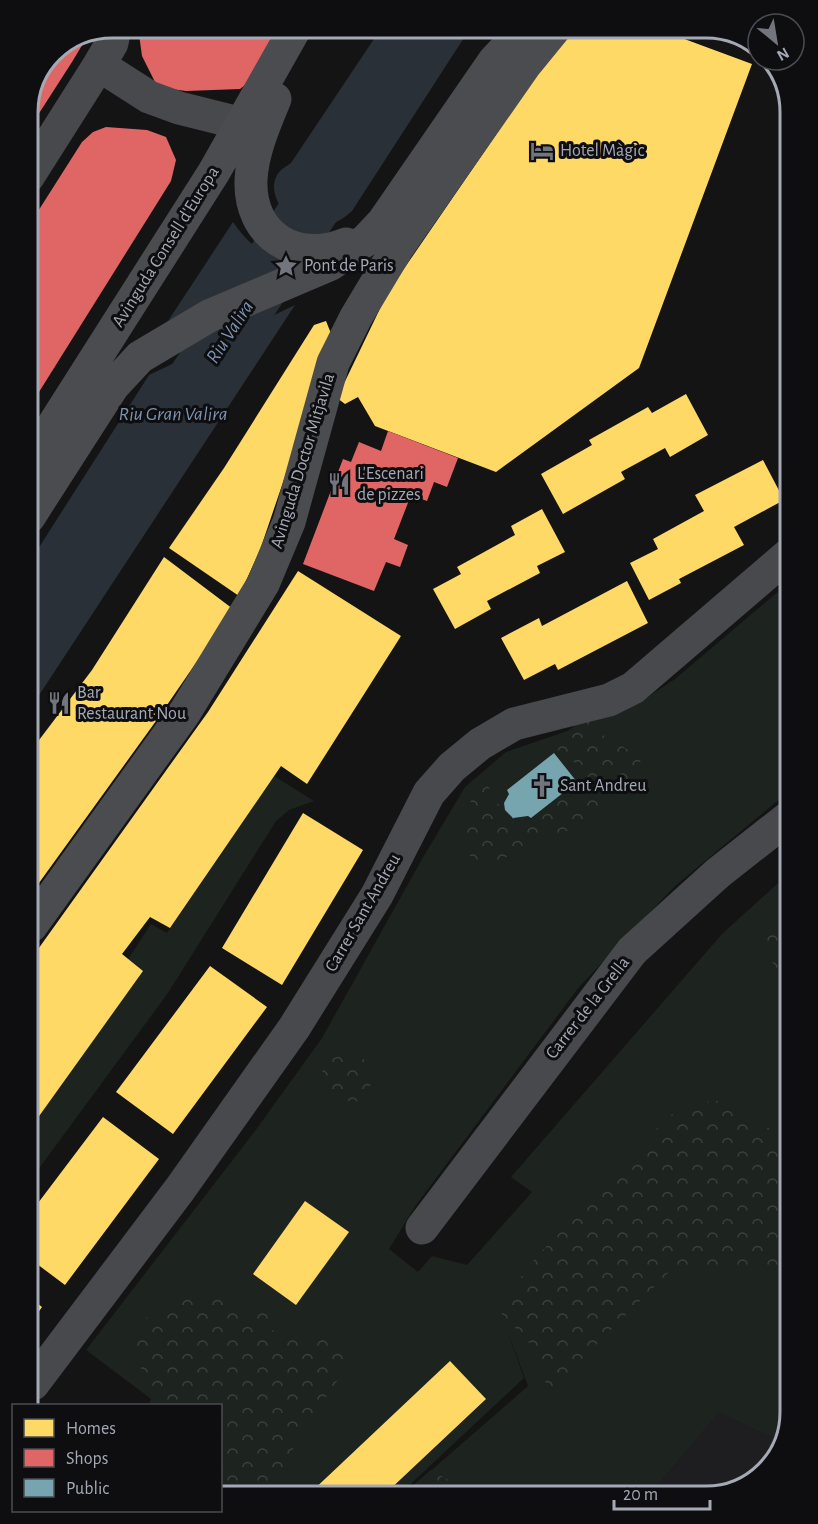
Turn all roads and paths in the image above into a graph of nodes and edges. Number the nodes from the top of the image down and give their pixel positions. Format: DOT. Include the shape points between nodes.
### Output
graph roads {
  1 [pos="113,37"];
  2 [pos="290,37"];
  3 [pos="299,37"];
  4 [pos="516,38"];
  5 [pos="547,38"];
  6 [pos="99,65"];
  7 [pos="243,124"];
  8 [pos="38,160"];
  9 [pos="383,222"];
  10 [pos="38,449"];
  11 [pos="38,503"];
  12 [pos="780,562"];
  13 [pos="780,824"];
  14 [pos="37,917"];
  15 [pos="422,1228"];
  16 [pos="37,1379"];
  1 -- 6 [label="street"];
  2 -- 7 [label="main road, Avinguda Consell d'Europa"];
  3 -- 9 [label="main road" via="258,147 251,179 254,206 278,240 309,251 327,251 361,238"];
  4 -- 9 [label="main road" via="494,61"];
  5 -- 14 [label="main road, Avinguda Doctor Mitjavila" via="398,247 356,317 333,363 289,522 263,584 185,712"];
  6 -- 7 [label="street" via="149,97"];
  6 -- 8 [label="street"];
  7 -- 10 [label="main road, Avinguda Consell d'Europa"];
  9 -- 11 [label="main road" via="366,240 331,264 209,316 140,357 113,386"];
  12 -- 16 [label="street, Carrer Sant Andreu" via="633,688 609,700 514,724 452,767 429,793 377,895 294,1028 180,1189"];
  13 -- 15 [label="street, Carrer de la Grella" via="718,873 632,951"];
}
